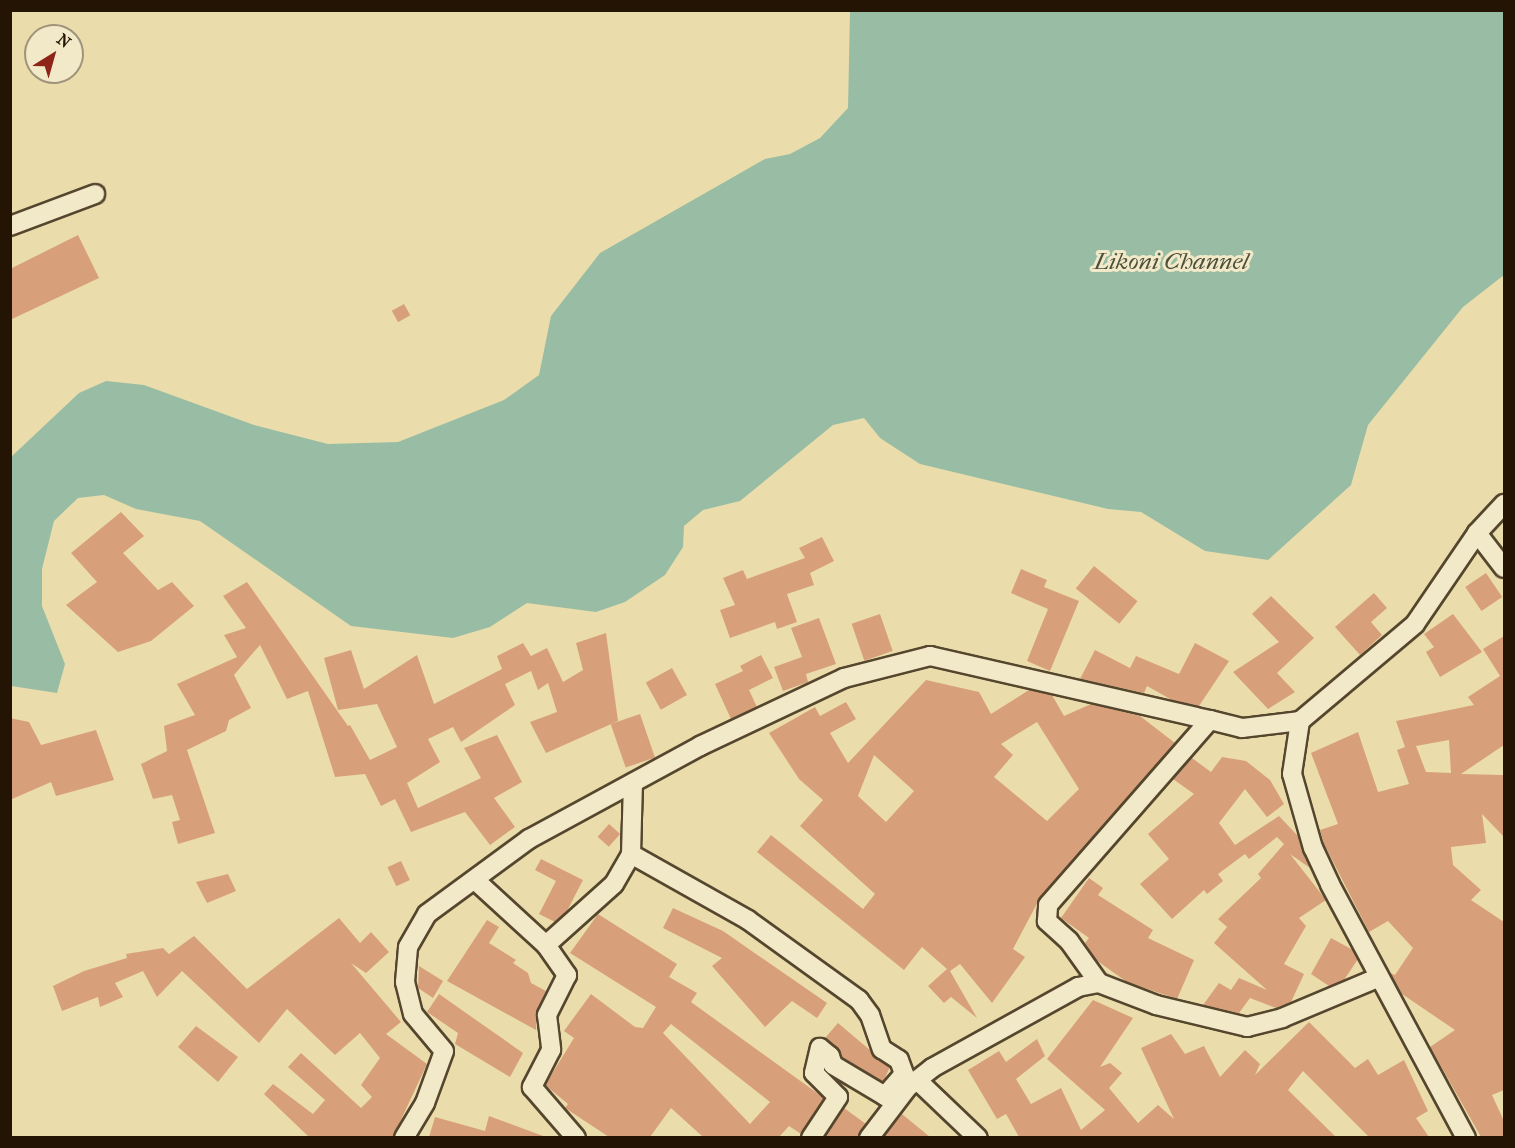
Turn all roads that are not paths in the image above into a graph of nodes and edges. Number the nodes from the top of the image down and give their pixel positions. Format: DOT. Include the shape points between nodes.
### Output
graph roads {
  1 [pos="95,194"];
  2 [pos="10,226"];
  3 [pos="1504,504"];
  4 [pos="1477,533"];
  5 [pos="1504,568"];
  6 [pos="1210,720"];
  7 [pos="1300,721"];
  8 [pos="633,783"];
  9 [pos="631,854"];
  10 [pos="475,880"];
  11 [pos="546,945"];
  12 [pos="1377,978"];
  13 [pos="1099,983"];
  14 [pos="917,1080"];
  15 [pos="893,1096"];
  16 [pos="404,1137"];
  17 [pos="576,1137"];
  18 [pos="811,1137"];
  19 [pos="869,1137"];
  20 [pos="978,1137"];
  21 [pos="1466,1137"];
  1 -- 2 [label="street"];
  3 -- 4 [label="street"];
  4 -- 5 [label="street"];
  4 -- 7 [label="street" via="1415,624"];
  6 -- 7 [label="street" via="1242,728"];
  6 -- 8 [label="street" via="930,656 824,686"];
  6 -- 13 [label="street" via="1178,761 1105,836 1044,912"];
  7 -- 12 [label="street" via="1292,774 1295,793 1313,848"];
  8 -- 9 [label="street"];
  8 -- 10 [label="street" via="529,838"];
  9 -- 11 [label="street" via="614,884"];
  9 -- 15 [label="street" via="748,920 859,1000 870,1015 882,1049 900,1060 904,1074"];
  10 -- 11 [label="street"];
  10 -- 16 [label="street" via="428,914 408,947 405,973 410,1008 444,1051 425,1103"];
  11 -- 17 [label="street" via="567,975 547,1015 551,1050 532,1088"];
  12 -- 13 [label="street" via="1282,1018 1248,1027 1156,1005"];
  12 -- 21 [label="street"];
  13 -- 14 [label="street" via="1060,995"];
  14 -- 15 [label="street"];
  14 -- 20 [label="street"];
  15 -- 18 [label="street" via="833,1065 830,1056 820,1048 814,1073 838,1097"];
  15 -- 19 [label="street"];
}
